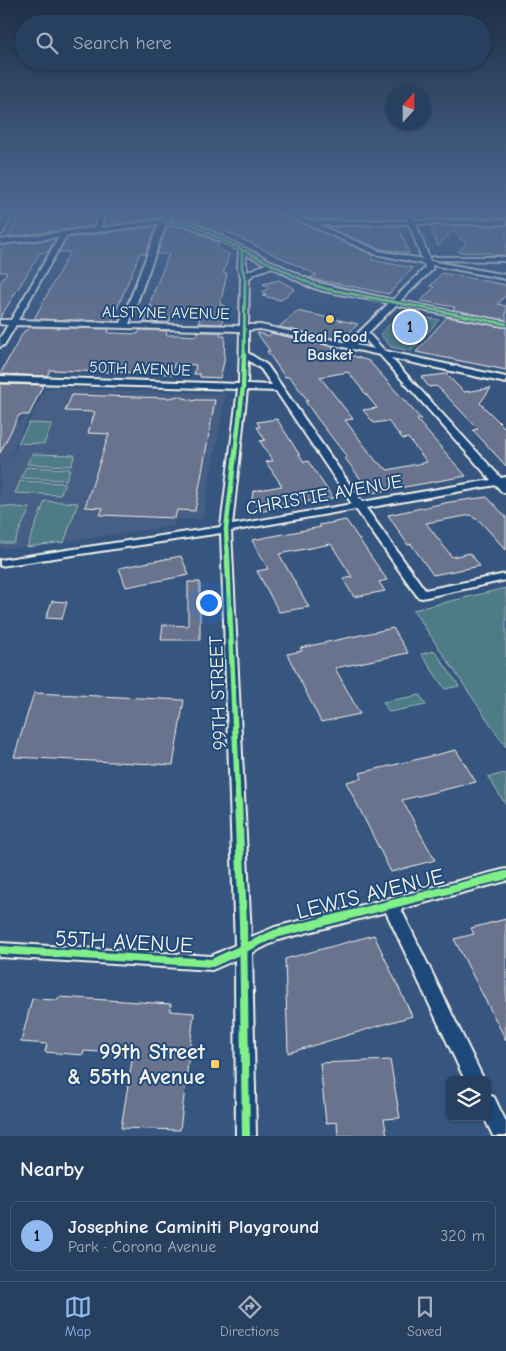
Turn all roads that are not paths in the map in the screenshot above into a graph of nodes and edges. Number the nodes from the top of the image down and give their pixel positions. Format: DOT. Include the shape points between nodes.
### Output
graph roads {
  1 [pos="48,262"];
  2 [pos="148,262"];
  3 [pos="242,262"];
  4 [pos="266,262"];
  5 [pos="426,262"];
  6 [pos="431,262"];
  7 [pos="272,265"];
  8 [pos="245,277"];
  9 [pos="506,278"];
  10 [pos="395,302"];
  11 [pos="0,322"];
  12 [pos="14,322"];
  13 [pos="506,324"];
  14 [pos="124,326"];
  15 [pos="246,328"];
  16 [pos="364,333"];
  17 [pos="0,346"];
  18 [pos="350,346"];
  19 [pos="381,353"];
  20 [pos="244,354"];
  21 [pos="0,379"];
  22 [pos="506,380"];
  23 [pos="243,386"];
  24 [pos="278,388"];
  25 [pos="502,480"];
  26 [pos="506,490"];
  27 [pos="359,506"];
  28 [pos="226,529"];
  29 [pos="0,564"];
  30 [pos="506,577"];
  31 [pos="506,875"];
  32 [pos="391,905"];
  33 [pos="243,948"];
  34 [pos="0,950"];
  35 [pos="473,1076"];
  36 [pos="491,1112"];
  37 [pos="246,1136"];
  38 [pos="503,1136"];
  1 -- 12 [label="street"];
  2 -- 14 [label="street"];
  3 -- 8 [label="street, 99TH STREET"];
  4 -- 7 [label="street"];
  5 -- 10 [label="street" via="429,268"];
  6 -- 9 [label="street"];
  7 -- 8 [label="street"];
  7 -- 10 [label="street" via="327,289"];
  8 -- 15 [label="street, 99TH STREET"];
  10 -- 13 [label="street"];
  10 -- 16 [label="street"];
  11 -- 12 [label="street, ALSTYNE AVENUE"];
  12 -- 14 [label="street, ALSTYNE AVENUE"];
  12 -- 17 [label="street"];
  14 -- 15 [label="street, ALSTYNE AVENUE"];
  15 -- 18 [label="street, ALSTYNE AVENUE" via="260,327"];
  15 -- 20 [label="street, 99TH STREET"];
  16 -- 18 [label="street"];
  16 -- 19 [label="street"];
  18 -- 19 [label="street, ALSTYNE AVENUE"];
  19 -- 22 [label="street, ALSTYNE AVENUE"];
  19 -- 25 [label="street"];
  20 -- 23 [label="street, 99TH STREET"];
  20 -- 24 [label="street" via="264,367"];
  21 -- 23 [label="street, 50TH AVENUE"];
  23 -- 24 [label="street, 50TH AVENUE"];
  23 -- 28 [label="street, 99TH STREET"];
  24 -- 27 [label="street"];
  25 -- 26 [label="street"];
  25 -- 27 [label="street, CHRISTIE AVENUE"];
  27 -- 28 [label="street, CHRISTIE AVENUE"];
  27 -- 30 [label="street" via="422,594"];
  28 -- 29 [label="street, CHRISTIE AVENUE"];
  28 -- 33 [label="street, 99TH STREET"];
  31 -- 32 [label="street, LEWIS AVENUE"];
  32 -- 33 [label="street, LEWIS AVENUE" via="275,934"];
  32 -- 35 [label="street"];
  33 -- 34 [label="street, 55TH AVENUE" via="212,963"];
  33 -- 37 [label="street, 99TH STREET"];
  36 -- 38 [label="street"];
}
